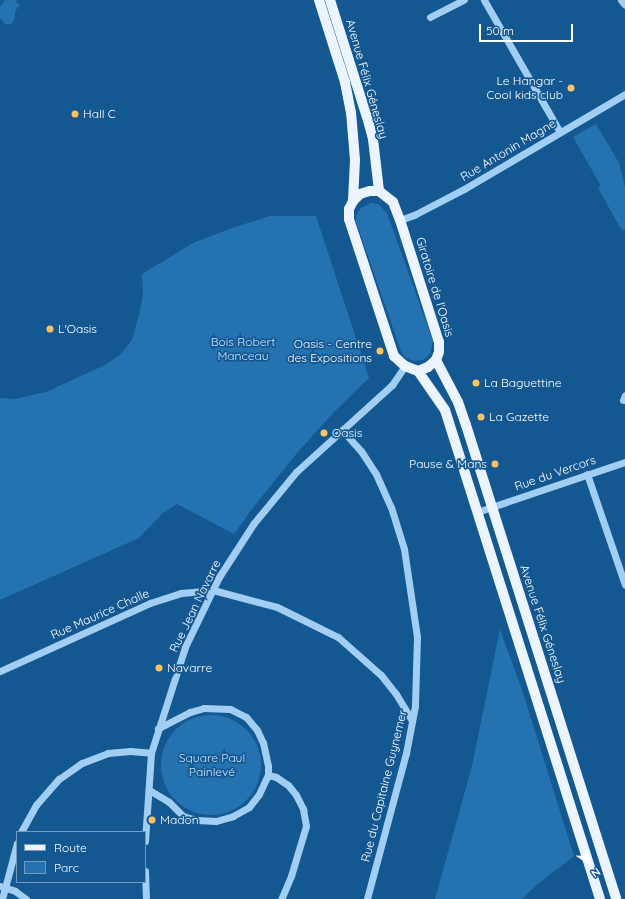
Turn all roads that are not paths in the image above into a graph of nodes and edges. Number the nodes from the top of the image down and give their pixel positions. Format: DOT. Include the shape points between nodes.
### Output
graph roads {
  1 [pos="318,0"];
  2 [pos="330,0"];
  3 [pos="464,0"];
  4 [pos="484,0"];
  5 [pos="621,0"];
  6 [pos="625,5"];
  7 [pos="430,17"];
  8 [pos="625,94"];
  9 [pos="560,132"];
  10 [pos="379,191"];
  11 [pos="352,201"];
  12 [pos="400,220"];
  13 [pos="436,360"];
  14 [pos="405,366"];
  15 [pos="418,371"];
  16 [pos="342,430"];
  17 [pos="625,462"];
  18 [pos="586,474"];
  19 [pos="492,506"];
  20 [pos="477,512"];
  21 [pos="625,585"];
  22 [pos="213,590"];
  23 [pos="0,671"];
  24 [pos="412,721"];
  25 [pos="158,728"];
  26 [pos="151,753"];
  27 [pos="268,775"];
  28 [pos="149,790"];
  29 [pos="22,831"];
  30 [pos="146,831"];
  31 [pos="16,846"];
  32 [pos="145,883"];
  33 [pos="2,886"];
  34 [pos="2,899"];
  35 [pos="26,899"];
  36 [pos="146,899"];
  37 [pos="281,899"];
  38 [pos="367,899"];
  39 [pos="600,899"];
  40 [pos="616,899"];
  1 -- 11 [label="main road, Avenue Félix Géneslay" via="345,82 351,112 355,160"];
  2 -- 10 [label="main road, Avenue Félix Géneslay" via="371,132"];
  3 -- 7 [label="street"];
  4 -- 9 [label="street"];
  5 -- 6 [label="street"];
  8 -- 9 [label="street, Rue Antonin Magne"];
  9 -- 12 [label="street, Rue Antonin Magne" via="464,189"];
  10 -- 11 [label="main road" via="370,190"];
  10 -- 12 [label="main road, Giratoire de l'Oasis" via="393,202"];
  11 -- 14 [label="main road" via="349,219 370,285 394,356"];
  12 -- 13 [label="main road, Giratoire de l'Oasis" via="439,342"];
  13 -- 15 [label="main road"];
  13 -- 19 [label="main road, Avenue Félix Géneslay" via="458,402"];
  14 -- 15 [label="main road"];
  14 -- 16 [label="street, Rue Jean Navarre" via="392,385"];
  15 -- 20 [label="main road" via="445,410"];
  16 -- 22 [label="street, Rue Jean Navarre" via="296,472 254,523"];
  16 -- 24 [label="street, Rue du Capitaine Guynemer" via="376,474 391,506 404,549 417,638 416,690"];
  17 -- 18 [label="street, Rue du Vercors"];
  18 -- 19 [label="street, Rue du Vercors"];
  18 -- 21 [label="street"];
  19 -- 20 [label="street, Rue du Vercors"];
  19 -- 40 [label="main road, Avenue Félix Géneslay"];
  20 -- 39 [label="main road"];
  22 -- 23 [label="street, Rue Maurice Challe" via="181,593 150,603"];
  22 -- 24 [label="street" via="277,607 338,637 382,675"];
  22 -- 25 [label="street, Rue Jean Navarre" via="185,647"];
  24 -- 38 [label="street, Rue du Capitaine Guynemer" via="406,753"];
  25 -- 26 [label="street, Rue Jean Navarre"];
  25 -- 27 [label="street" via="204,708 230,709 246,717 256,730 263,743"];
  26 -- 28 [label="street"];
  26 -- 29 [label="street" via="130,750 82,763 60,779 36,805"];
  27 -- 28 [label="street" via="249,807 216,822 183,816 169,802"];
  27 -- 37 [label="street" via="276,777 296,794 303,809 306,826 291,876"];
  28 -- 30 [label="street"];
  31 -- 33 [label="street"];
  32 -- 36 [label="street"];
  33 -- 34 [label="street"];
  33 -- 35 [label="street"];
}
